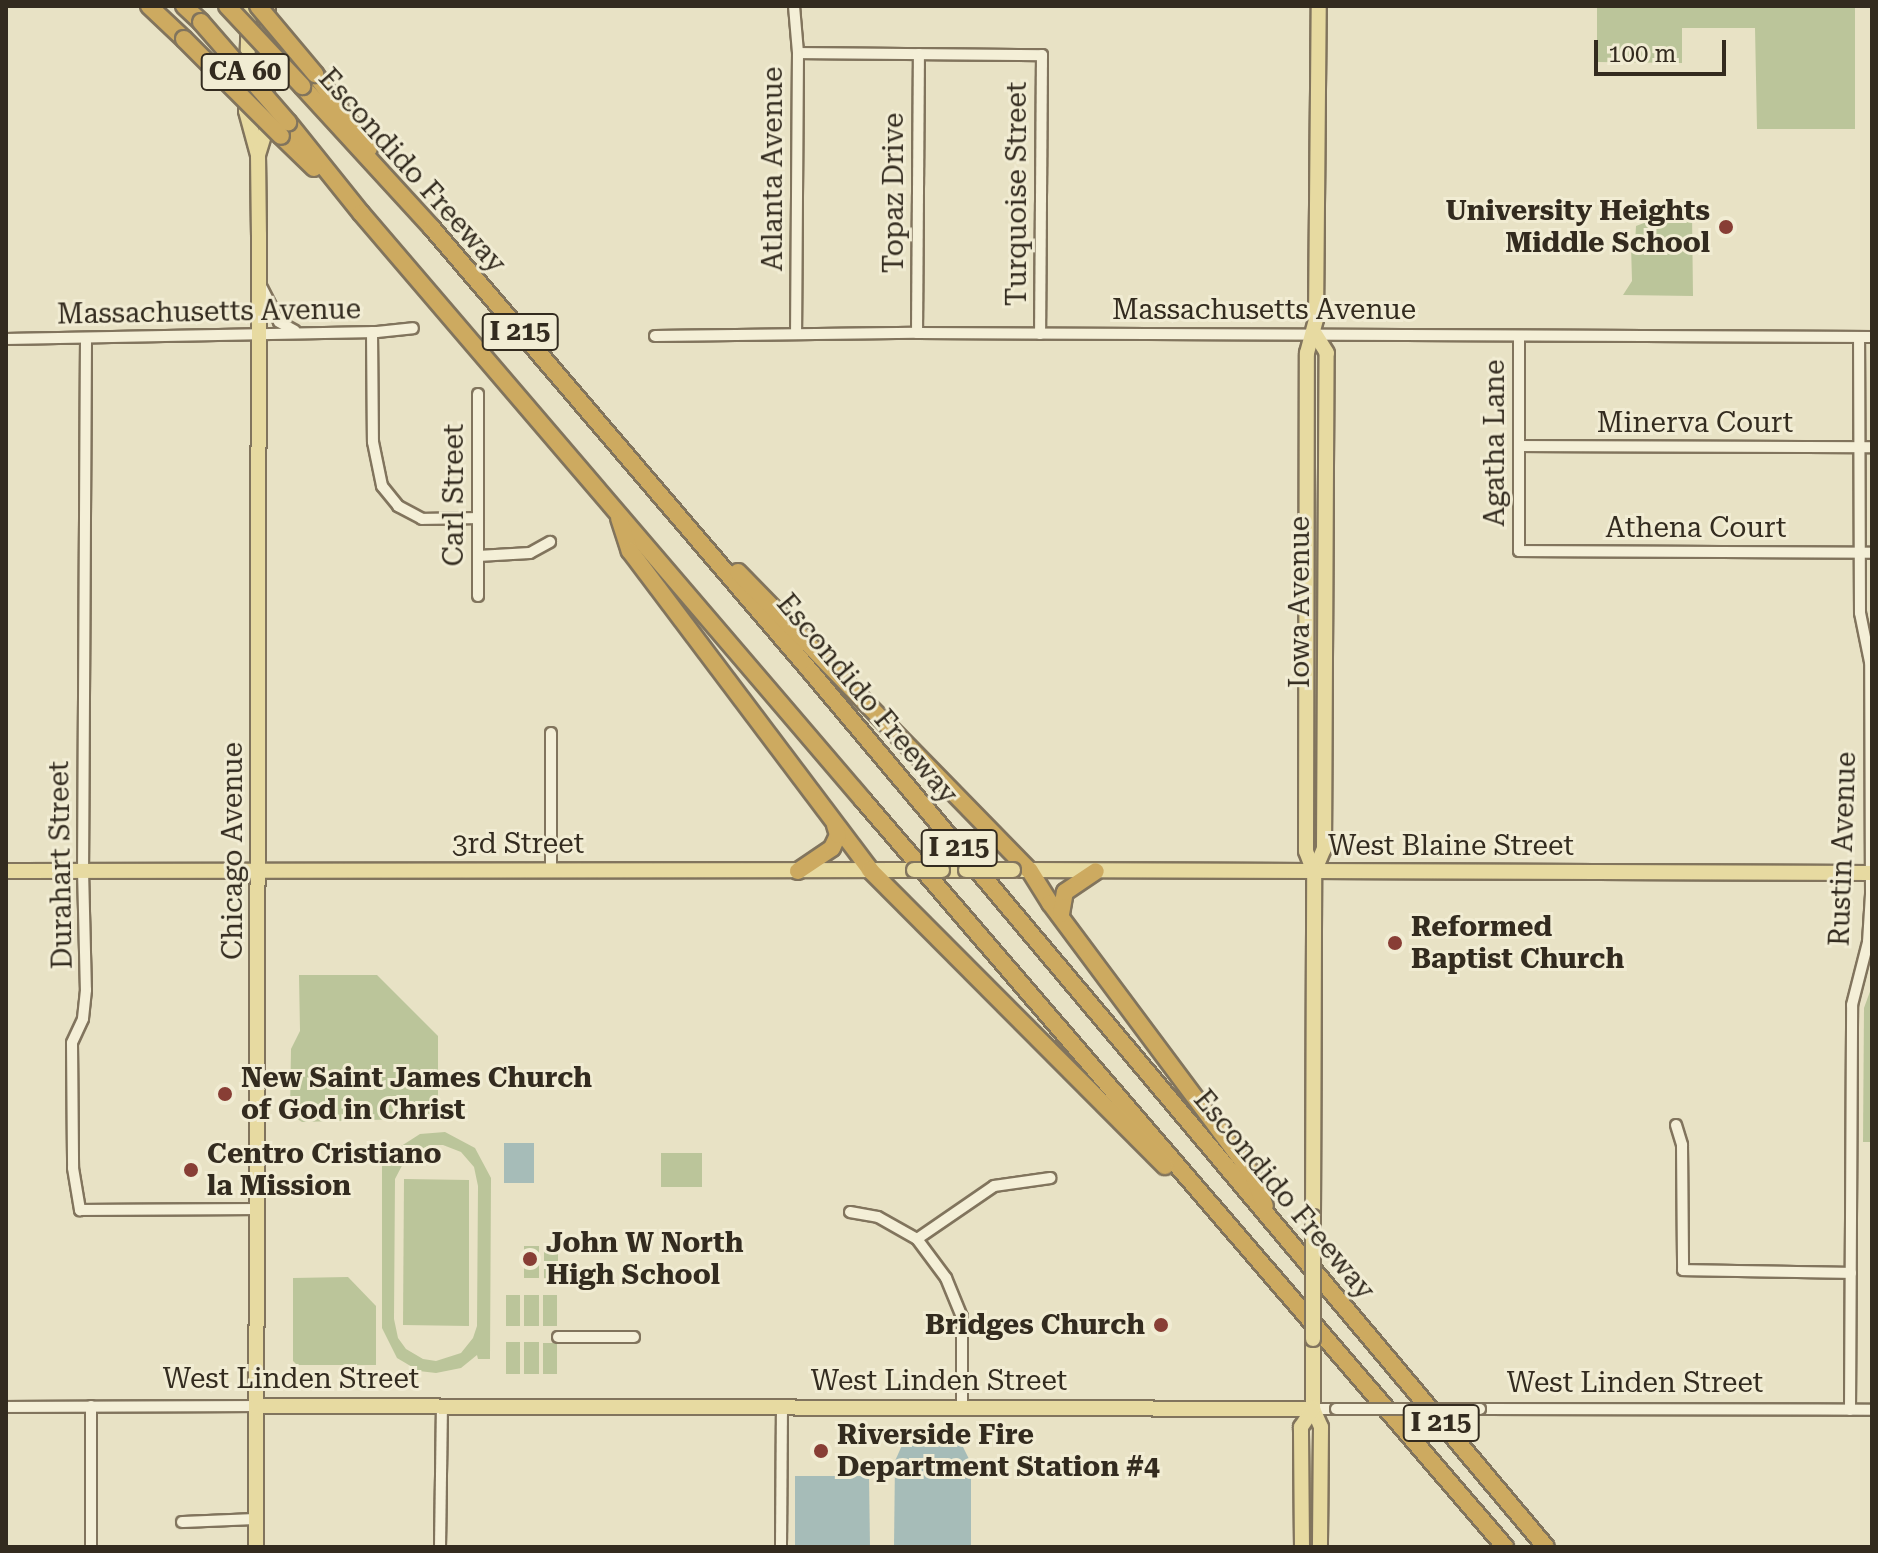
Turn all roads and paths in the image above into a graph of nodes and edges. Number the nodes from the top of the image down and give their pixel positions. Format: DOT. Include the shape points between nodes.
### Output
graph roads {
  1 [pos="149,6"];
  2 [pos="184,6"];
  3 [pos="227,6"];
  4 [pos="249,6"];
  5 [pos="258,6"];
  6 [pos="268,6"];
  7 [pos="794,6"];
  8 [pos="1319,6"];
  9 [pos="798,53"];
  10 [pos="919,54"];
  11 [pos="285,129"];
  12 [pos="258,155"];
  13 [pos="394,187"];
  14 [pos="361,213"];
  15 [pos="259,283"];
  16 [pos="413,328"];
  17 [pos="259,332"];
  18 [pos="297,332"];
  19 [pos="372,332"];
  20 [pos="796,333"];
  21 [pos="917,333"];
  22 [pos="1040,334"];
  23 [pos="1315,334"];
  24 [pos="655,336"];
  25 [pos="1519,336"];
  26 [pos="1859,337"];
  27 [pos="1872,337"];
  28 [pos="6,339"];
  29 [pos="86,339"];
  30 [pos="478,394"];
  31 [pos="1519,446"];
  32 [pos="1859,447"];
  33 [pos="1872,447"];
  34 [pos="644,478"];
  35 [pos="616,508"];
  36 [pos="478,518"];
  37 [pos="550,542"];
  38 [pos="1519,551"];
  39 [pos="1859,553"];
  40 [pos="1872,553"];
  41 [pos="478,556"];
  42 [pos="478,596"];
  43 [pos="551,733"];
  44 [pos="835,825"];
  45 [pos="259,869"];
  46 [pos="83,870"];
  47 [pos="551,870"];
  48 [pos="876,870"];
  49 [pos="1022,870"];
  50 [pos="6,871"];
  51 [pos="798,871"];
  52 [pos="1096,871"];
  53 [pos="1314,872"];
  54 [pos="1871,873"];
  55 [pos="1061,914"];
  56 [pos="1676,1125"];
  57 [pos="1050,1178"];
  58 [pos="257,1209"];
  59 [pos="850,1212"];
  60 [pos="1271,1221"];
  61 [pos="917,1239"];
  62 [pos="1242,1240"];
  63 [pos="1851,1273"];
  64 [pos="558,1337"];
  65 [pos="634,1337"];
  66 [pos="442,1405"];
  67 [pos="91,1406"];
  68 [pos="257,1406"];
  69 [pos="782,1406"];
  70 [pos="6,1407"];
  71 [pos="962,1407"];
  72 [pos="1313,1409"];
  73 [pos="1850,1410"];
  74 [pos="1872,1410"];
  75 [pos="256,1519"];
  76 [pos="182,1522"];
  77 [pos="91,1547"];
  78 [pos="256,1547"];
  79 [pos="440,1547"];
  80 [pos="781,1547"];
  81 [pos="1302,1547"];
  82 [pos="1320,1547"];
  83 [pos="1503,1547"];
  84 [pos="1546,1547"];
  1 -- 11 [label="highway, bridge"];
  2 -- 11 [label="highway, CA 60, bridge"];
  3 -- 13 [label="highway, Escondido Freeway / I 215, bridge"];
  4 -- 12 [label="main road, Chicago Avenue" via="246,111"];
  5 -- 13 [label="highway, bridge" via="344,110"];
  6 -- 12 [label="main road, Chicago Avenue" via="266,128"];
  7 -- 9 [label="street, Atlanta Avenue"];
  8 -- 23 [label="main road, Iowa Avenue"];
  9 -- 10 [label="street"];
  9 -- 20 [label="street, Atlanta Avenue"];
  10 -- 21 [label="street, Topaz Drive"];
  10 -- 22 [label="street, Turquoise Street" via="1042,55"];
  11 -- 14 [label="highway, CA 60"];
  12 -- 15 [label="main road, Chicago Avenue"];
  13 -- 34 [label="highway, Escondido Freeway / I 215"];
  14 -- 35 [label="highway, I 215"];
  15 -- 17 [label="main road, Chicago Avenue"];
  15 -- 18 [label="street" via="279,322"];
  16 -- 19 [label="street, Massachusetts Avenue"];
  17 -- 18 [label="street, Massachusetts Avenue"];
  17 -- 29 [label="street, Massachusetts Avenue"];
  17 -- 45 [label="main road, Chicago Avenue"];
  18 -- 19 [label="street, Massachusetts Avenue"];
  19 -- 36 [label="street" via="373,442 382,486 398,506 422,519"];
  20 -- 21 [label="street, Massachusetts Avenue"];
  20 -- 24 [label="street, Massachusetts Avenue"];
  21 -- 22 [label="street, Massachusetts Avenue"];
  22 -- 23 [label="street, Massachusetts Avenue"];
  23 -- 25 [label="street, Massachusetts Avenue"];
  23 -- 53 [label="main road, Iowa Avenue" via="1307,353 1306,851"];
  25 -- 26 [label="street, Massachusetts Avenue"];
  25 -- 31 [label="street, Agatha Lane"];
  26 -- 27 [label="street, Massachusetts Avenue"];
  26 -- 32 [label="street, Rustin Avenue"];
  28 -- 29 [label="street, Massachusetts Avenue"];
  29 -- 46 [label="street, Durahart Street"];
  30 -- 36 [label="street, Carl Street"];
  31 -- 32 [label="street, Minerva Court"];
  31 -- 38 [label="street, Agatha Lane"];
  32 -- 33 [label="street, Minerva Court"];
  32 -- 39 [label="street, Rustin Avenue"];
  34 -- 49 [label="highway"];
  34 -- 60 [label="highway, Escondido Freeway / I 215"];
  35 -- 44 [label="highway" via="630,551"];
  35 -- 62 [label="highway, I 215"];
  36 -- 41 [label="street, Carl Street"];
  37 -- 41 [label="street" via="530,553"];
  38 -- 39 [label="street, Athena Court"];
  39 -- 40 [label="street, Athena Court"];
  39 -- 54 [label="street, Rustin Avenue" via="1860,613 1870,662"];
  41 -- 42 [label="street, Carl Street"];
  43 -- 47 [label="street"];
  44 -- 48 [label="highway"];
  44 -- 51 [label="highway" via="838,835 832,848"];
  45 -- 46 [label="main road, 3rd Street"];
  45 -- 47 [label="main road, 3rd Street"];
  45 -- 58 [label="main road, Chicago Avenue"];
  46 -- 50 [label="main road, 3rd Street"];
  46 -- 58 [label="street, Durahart Street" via="86,990 83,1019 72,1043 73,1168 80,1210"];
  47 -- 51 [label="main road, 3rd Street"];
  48 -- 49 [label="main road, 3rd Street, bridge"];
  48 -- 51 [label="main road, 3rd Street"];
  48 -- 62 [label="highway"];
  49 -- 52 [label="main road, West Blaine Street"];
  49 -- 55 [label="highway"];
  52 -- 53 [label="main road, West Blaine Street"];
  52 -- 55 [label="highway" via="1065,892"];
  53 -- 54 [label="main road, West Blaine Street"];
  53 -- 72 [label="main road, Iowa Avenue, bridge"];
  54 -- 63 [label="street, Rustin Avenue" via="1868,942 1852,1005"];
  55 -- 60 [label="highway" via="1253,1175"];
  56 -- 63 [label="street" via="1682,1145 1683,1270"];
  57 -- 61 [label="street" via="994,1186"];
  58 -- 68 [label="main road, Chicago Avenue"];
  59 -- 61 [label="street" via="878,1217"];
  60 -- 84 [label="highway, Escondido Freeway / I 215"];
  61 -- 71 [label="street" via="960,1307"];
  62 -- 83 [label="highway, I 215"];
  63 -- 73 [label="street, Rustin Avenue"];
  64 -- 65 [label="street"];
  66 -- 68 [label="main road, West Linden Street"];
  66 -- 69 [label="main road, West Linden Street"];
  66 -- 79 [label="street"];
  67 -- 68 [label="street, West Linden Street"];
  67 -- 70 [label="street, West Linden Street"];
  67 -- 77 [label="street"];
  68 -- 75 [label="main road, Chicago Avenue"];
  69 -- 71 [label="main road, West Linden Street"];
  69 -- 80 [label="street"];
  71 -- 72 [label="main road, West Linden Street"];
  72 -- 73 [label="street, West Linden Street, bridge"];
  72 -- 81 [label="main road, Iowa Avenue" via="1301,1427"];
  72 -- 82 [label="main road, Iowa Avenue" via="1321,1427"];
  73 -- 74 [label="street, West Linden Street"];
  75 -- 76 [label="street"];
  75 -- 78 [label="main road, Chicago Avenue"];
}
